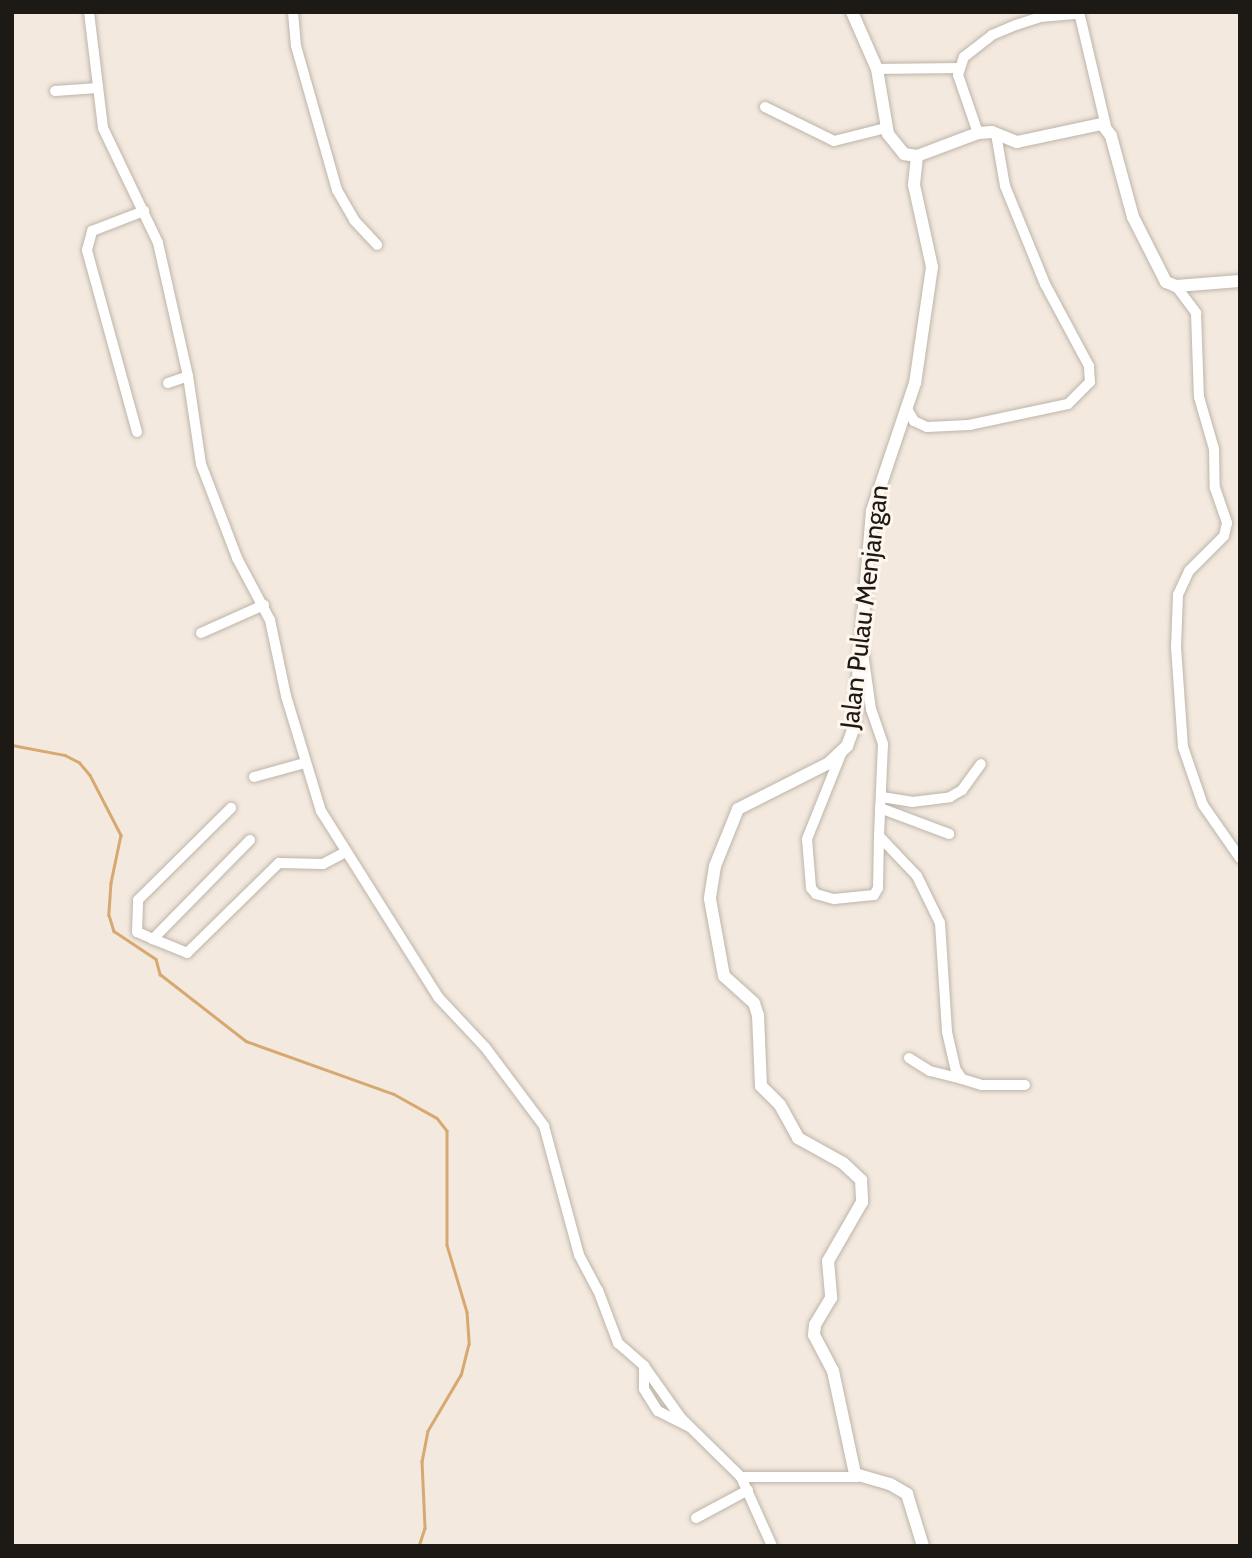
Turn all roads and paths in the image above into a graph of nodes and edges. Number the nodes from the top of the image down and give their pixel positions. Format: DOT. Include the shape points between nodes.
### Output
graph roads {
  1 [pos="89,12"];
  2 [pos="293,12"];
  3 [pos="852,12"];
  4 [pos="1078,13"];
  5 [pos="1052,14"];
  6 [pos="957,68"];
  7 [pos="877,69"];
  8 [pos="98,88"];
  9 [pos="55,92"];
  10 [pos="765,107"];
  11 [pos="1106,126"];
  12 [pos="886,128"];
  13 [pos="978,133"];
  14 [pos="996,134"];
  15 [pos="917,156"];
  16 [pos="144,211"];
  17 [pos="377,245"];
  18 [pos="1240,281"];
  19 [pos="1176,286"];
  20 [pos="188,376"];
  21 [pos="168,383"];
  22 [pos="907,409"];
  23 [pos="137,432"];
  24 [pos="264,605"];
  25 [pos="201,633"];
  26 [pos="861,642"];
  27 [pos="842,753"];
  28 [pos="305,763"];
  29 [pos="981,764"];
  30 [pos="254,777"];
  31 [pos="881,797"];
  32 [pos="230,808"];
  33 [pos="880,808"];
  34 [pos="949,834"];
  35 [pos="879,836"];
  36 [pos="250,840"];
  37 [pos="344,853"];
  38 [pos="1240,859"];
  39 [pos="153,939"];
  40 [pos="908,1058"];
  41 [pos="962,1079"];
  42 [pos="1025,1085"];
  43 [pos="741,1477"];
  44 [pos="858,1477"];
  45 [pos="748,1490"];
  46 [pos="695,1518"];
  47 [pos="772,1546"];
  48 [pos="923,1546"];
  1 -- 8 [label="street"];
  2 -- 17 [label="street" via="296,46 337,190 354,220"];
  3 -- 7 [label="street"];
  4 -- 5 [label="street"];
  4 -- 11 [label="street"];
  5 -- 6 [label="street" via="992,35 969,51"];
  6 -- 7 [label="street"];
  6 -- 13 [label="street"];
  7 -- 12 [label="street"];
  8 -- 9 [label="street"];
  8 -- 16 [label="street" via="109,147"];
  10 -- 12 [label="street" via="834,141"];
  11 -- 14 [label="street" via="1087,125 1017,142"];
  11 -- 19 [label="street" via="1139,231 1158,270"];
  12 -- 15 [label="street" via="904,154"];
  13 -- 14 [label="street"];
  13 -- 15 [label="street"];
  14 -- 22 [label="street" via="1005,186 1027,244 1089,366 1090,382 1068,404 969,425 927,427 914,421"];
  15 -- 22 [label="street, Jalan Pulau Menjangan" via="914,186 932,267 920,357"];
  16 -- 20 [label="street" via="162,257"];
  16 -- 23 [label="street" via="92,231 87,250"];
  18 -- 19 [label="street"];
  19 -- 38 [label="street" via="1196,313 1199,397 1214,449 1215,488 1227,523 1224,536 1189,572 1178,595 1176,647 1183,747 1203,805"];
  20 -- 21 [label="street"];
  20 -- 24 [label="street" via="205,477 237,558"];
  22 -- 26 [label="street, Jalan Pulau Menjangan" via="872,512"];
  24 -- 25 [label="street"];
  24 -- 28 [label="street"];
  26 -- 27 [label="street, Jalan Pulau Menjangan" via="857,710"];
  26 -- 31 [label="street" via="871,709 883,744"];
  27 -- 35 [label="street" via="807,839 811,888 816,894 834,898 877,892"];
  27 -- 44 [label="street, Jalan Pulau Menjangan" via="820,769 738,808 715,866 710,899 724,976 754,1003 758,1015 761,1086 780,1105 798,1138 843,1163 863,1188 859,1209 828,1261 831,1298 814,1330 833,1371"];
  28 -- 30 [label="street"];
  28 -- 37 [label="street" via="321,811"];
  29 -- 31 [label="street" via="962,790 950,797 912,802"];
  31 -- 33 [label="street"];
  32 -- 39 [label="street" via="138,900 137,932"];
  33 -- 34 [label="street"];
  33 -- 35 [label="street"];
  35 -- 41 [label="street" via="917,876 937,914 947,1032"];
  36 -- 39 [label="street"];
  37 -- 39 [label="street" via="323,864 279,863 187,953"];
  37 -- 43 [label="street" via="438,996 489,1053 548,1131 579,1255 618,1343 644,1366 673,1408"];
  40 -- 41 [label="street" via="930,1071"];
  41 -- 42 [label="street" via="982,1085"];
  43 -- 44 [label="street"];
  43 -- 45 [label="street"];
  44 -- 48 [label="street" via="890,1484 907,1494"];
  45 -- 46 [label="street"];
  45 -- 47 [label="street"];
}
